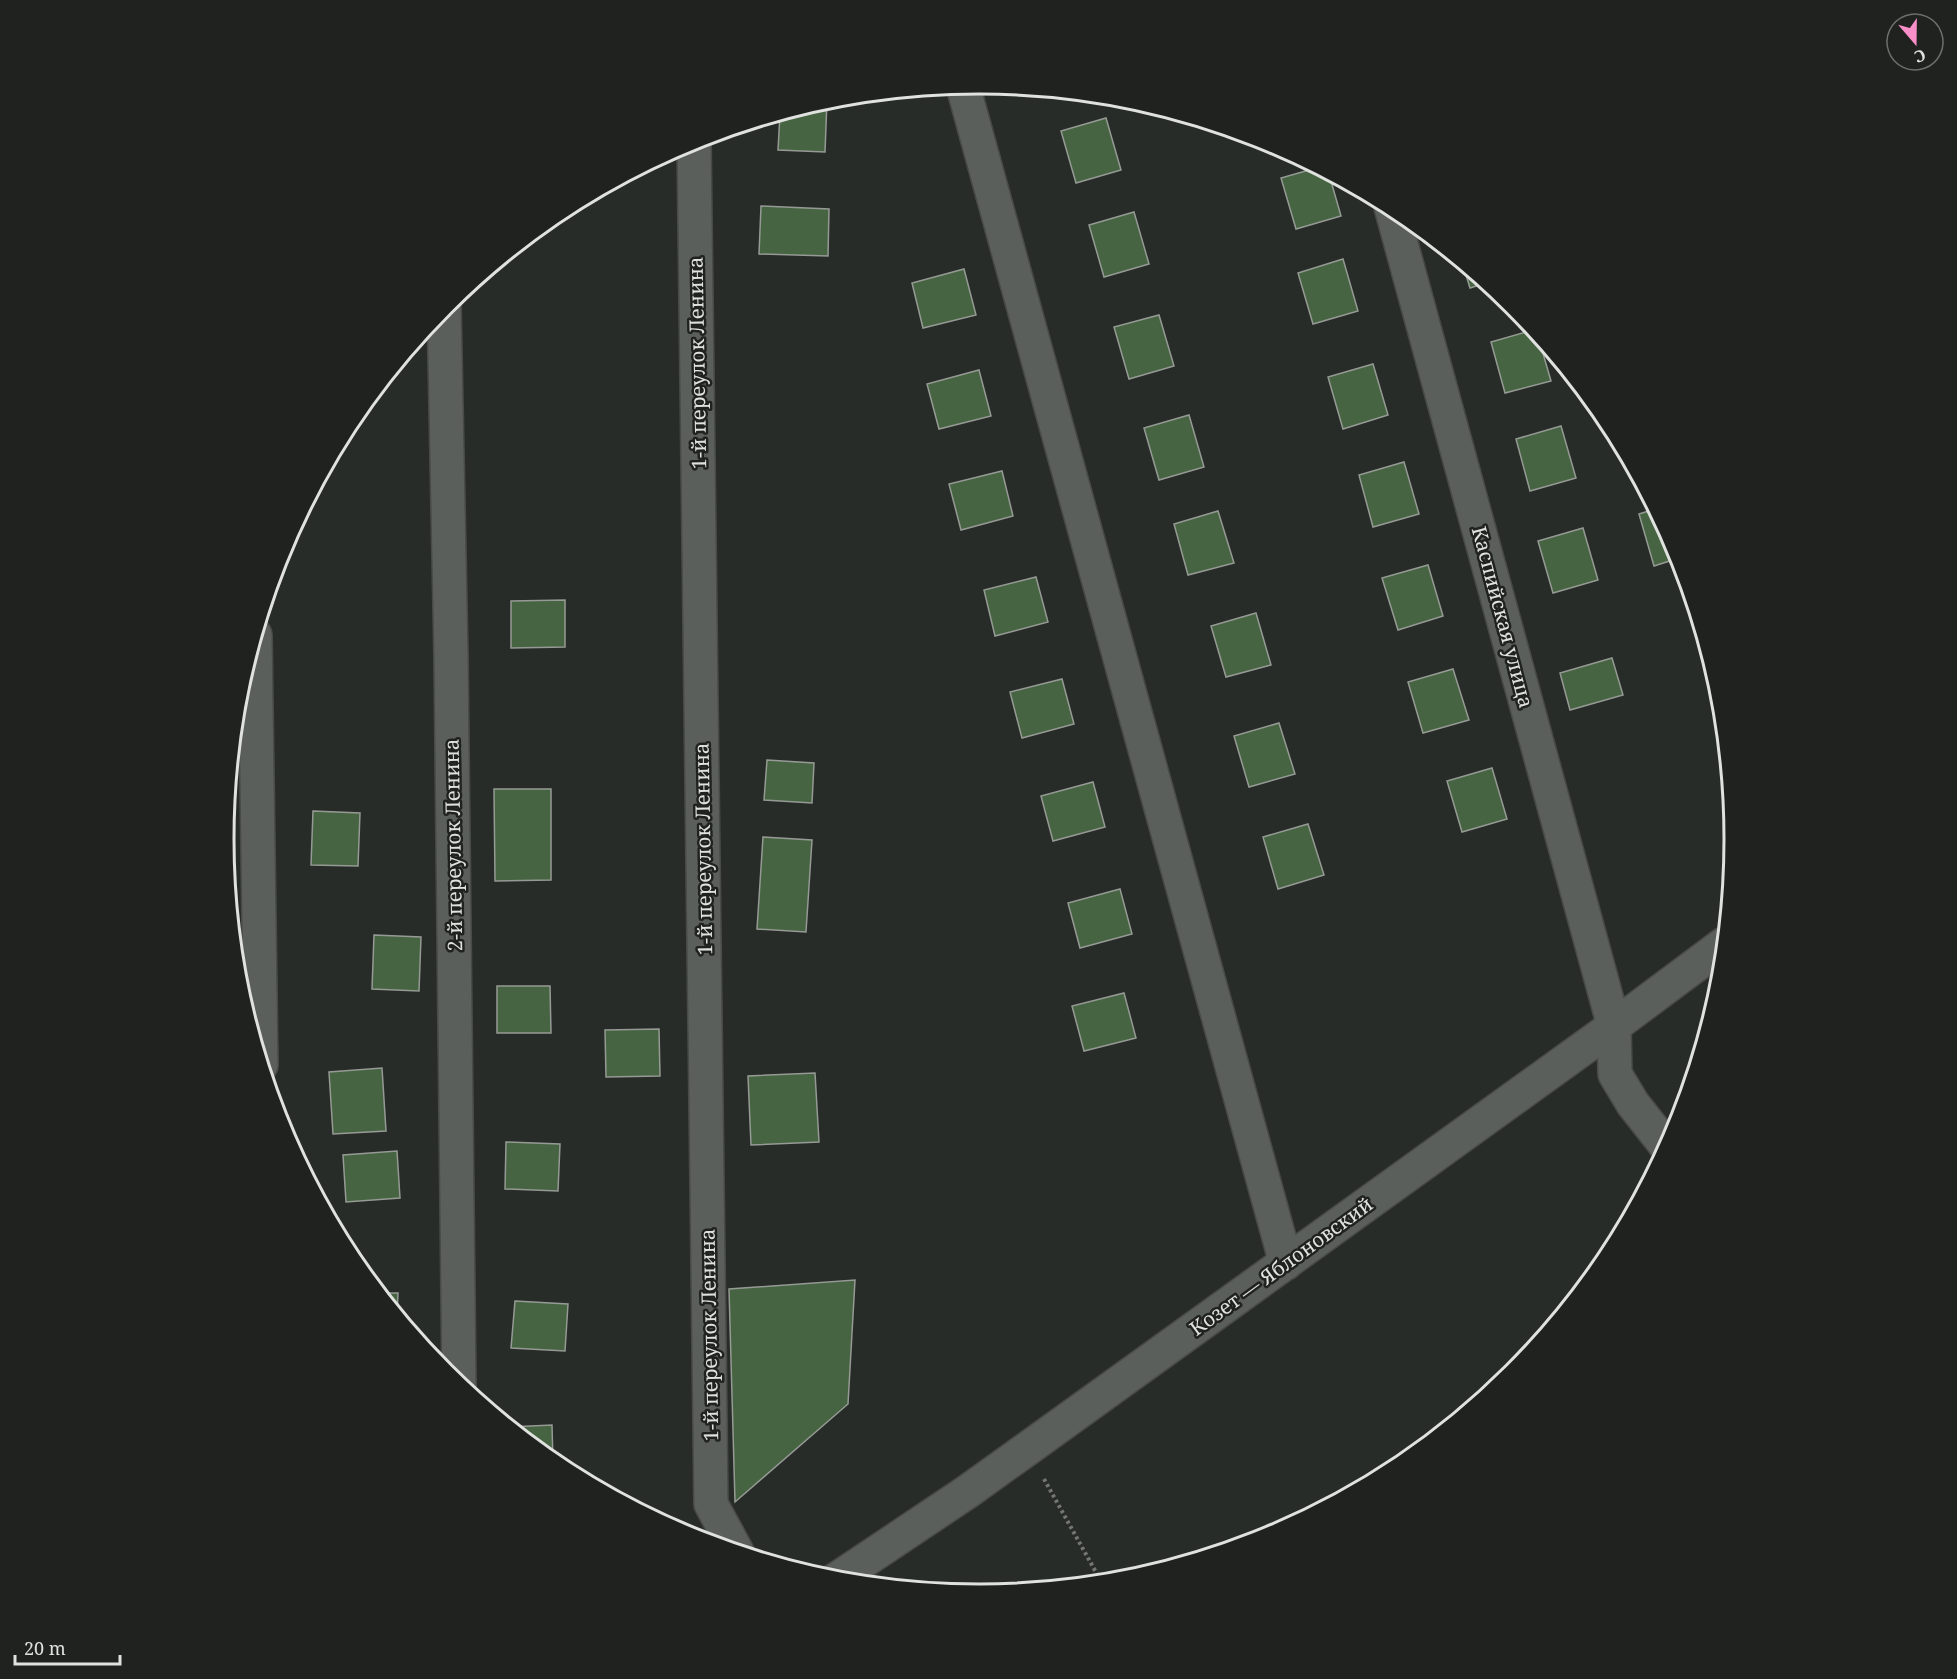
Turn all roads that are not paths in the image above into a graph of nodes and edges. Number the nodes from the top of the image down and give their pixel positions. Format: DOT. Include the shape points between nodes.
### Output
graph roads {
  1 [pos="965,95"];
  2 [pos="694,151"];
  3 [pos="1395,222"];
  4 [pos="444,321"];
  5 [pos="255,662"];
  6 [pos="1715,951"];
  7 [pos="1614,1026"];
  8 [pos="261,1037"];
  9 [pos="1662,1136"];
  10 [pos="1286,1263"];
  11 [pos="459,1373"];
  12 [pos="732,1542"];
  13 [pos="847,1572"];
  1 -- 10 [label="street"];
  2 -- 12 [label="street, 1-й переулок Ленина" via="711,1504"];
  3 -- 7 [label="street, Каспийская улица"];
  4 -- 11 [label="street, 2-й переулок Ленина"];
  5 -- 8 [label="street"];
  6 -- 7 [label="street, Козет — Яблоновский"];
  7 -- 9 [label="street, Каспийская улица" via="1615,1074 1633,1104"];
  7 -- 10 [label="street, Козет — Яблоновский"];
  10 -- 13 [label="street, Козет — Яблоновский" via="967,1492"];
}
